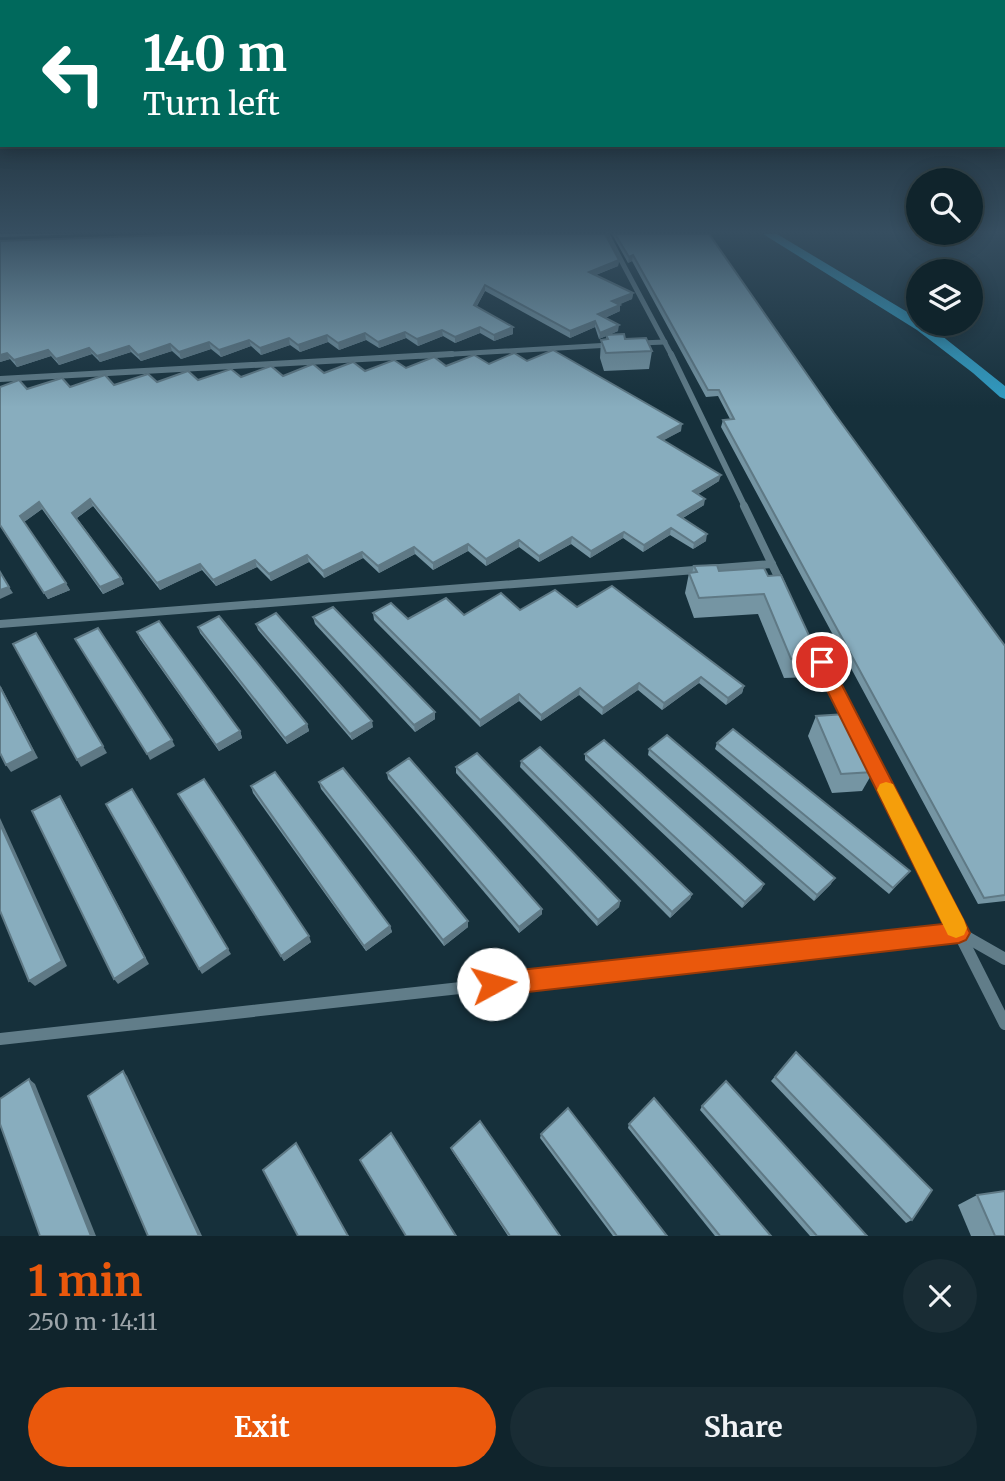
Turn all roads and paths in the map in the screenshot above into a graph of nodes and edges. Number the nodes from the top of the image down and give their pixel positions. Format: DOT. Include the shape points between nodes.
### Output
graph roads {
  1 [pos="638,292"];
  2 [pos="864,292"];
  3 [pos="877,292"];
  4 [pos="906,309"];
  5 [pos="947,336"];
  6 [pos="665,342"];
  7 [pos="624,344"];
  8 [pos="638,344"];
  9 [pos="0,379"];
  10 [pos="1005,382"];
  11 [pos="1005,394"];
  12 [pos="772,564"];
  13 [pos="784,589"];
  14 [pos="0,624"];
  15 [pos="809,638"];
  16 [pos="959,933"];
  17 [pos="1005,959"];
  18 [pos="1005,1024"];
  19 [pos="0,1039"];
  1 -- 6 [label="lane"];
  2 -- 11 [label="highway" via="960,353"];
  3 -- 4 [label="highway"];
  5 -- 10 [label="highway"];
  6 -- 8 [label="lane"];
  6 -- 12 [label="lane"];
  7 -- 9 [label="lane"];
  12 -- 13 [label="lane"];
  12 -- 14 [label="lane"];
  15 -- 16 [label="lane"];
  16 -- 17 [label="lane"];
  16 -- 18 [label="lane"];
  16 -- 19 [label="lane"];
}
